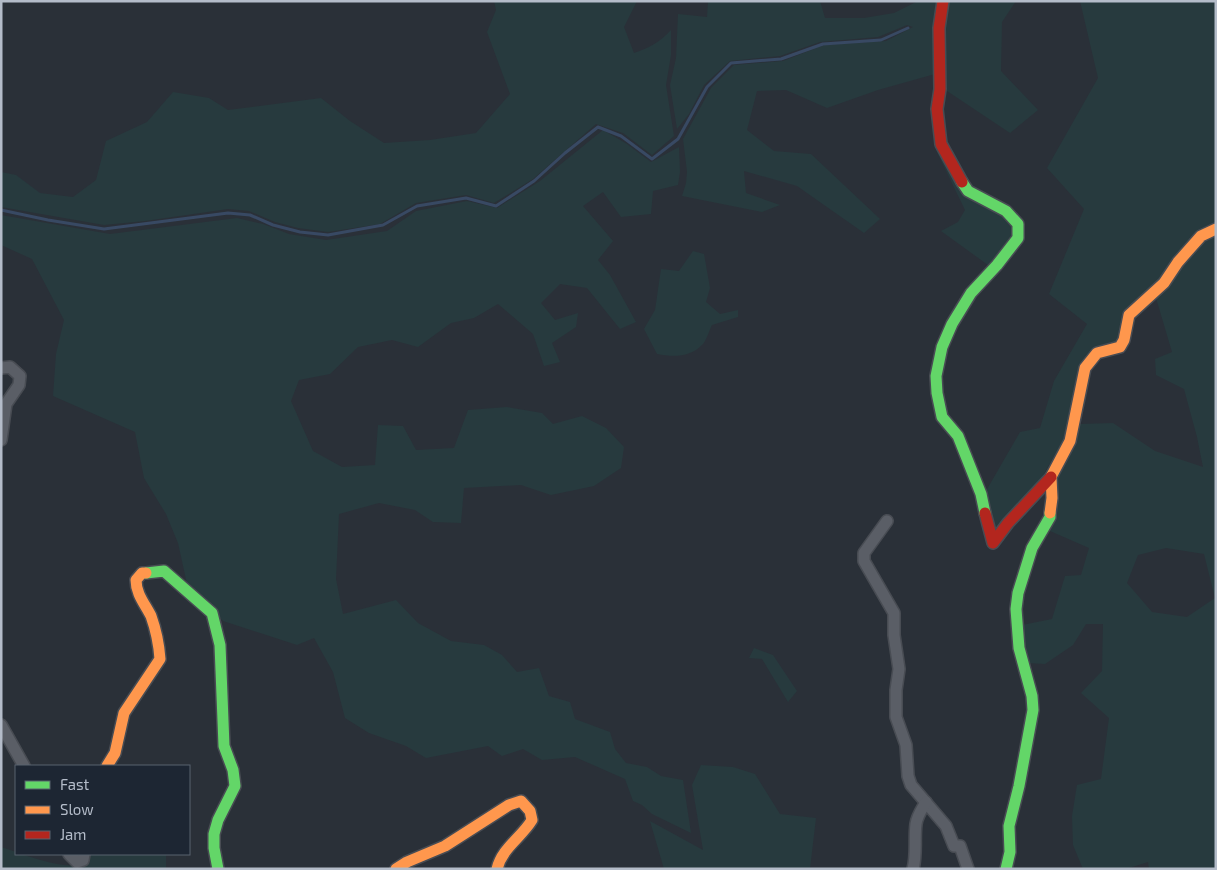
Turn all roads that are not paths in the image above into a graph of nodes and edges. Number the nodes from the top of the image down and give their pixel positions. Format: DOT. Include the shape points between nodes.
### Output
graph roads {
  1 [pos="944,1"];
  2 [pos="1216,229"];
  3 [pos="1,368"];
  4 [pos="1,440"];
  5 [pos="1051,477"];
  6 [pos="887,521"];
  7 [pos="1,725"];
  8 [pos="23,765"];
  9 [pos="108,765"];
  10 [pos="926,802"];
  11 [pos="70,855"];
  12 [pos="84,855"];
  13 [pos="218,869"];
  14 [pos="396,869"];
  15 [pos="497,869"];
  16 [pos="913,869"];
  17 [pos="968,869"];
  18 [pos="1006,869"];
  1 -- 5 [label="street" via="939,28 940,89 937,109 941,144 968,191 1006,211 1018,224 1018,238 972,292 942,347 936,376 942,417 958,436 981,494 993,543"];
  2 -- 5 [label="street" via="1201,236 1164,283 1129,315 1120,346 1097,353 1090,359 1081,380 1070,441"];
  3 -- 4 [label="street" via="10,367 20,376 19,385 6,404"];
  5 -- 18 [label="street" via="1050,517 1032,548 1017,601 1019,648 1033,710 1009,826 1010,852"];
  6 -- 10 [label="street" via="863,557 894,614 899,668 896,717 904,735 911,785"];
  7 -- 8 [label="street"];
  9 -- 13 [label="street" via="115,752 124,713 160,659 152,619 140,600 136,580 142,573 164,571 212,613 220,645 224,746 235,786 214,834"];
  10 -- 16 [label="street" via="916,824"];
  10 -- 17 [label="street" via="946,826 954,846 960,846"];
  11 -- 12 [label="street" via="77,862 83,860"];
  14 -- 15 [label="street" via="445,846 509,805 521,801 530,811 532,820 523,834 504,850 498,859"];
}
